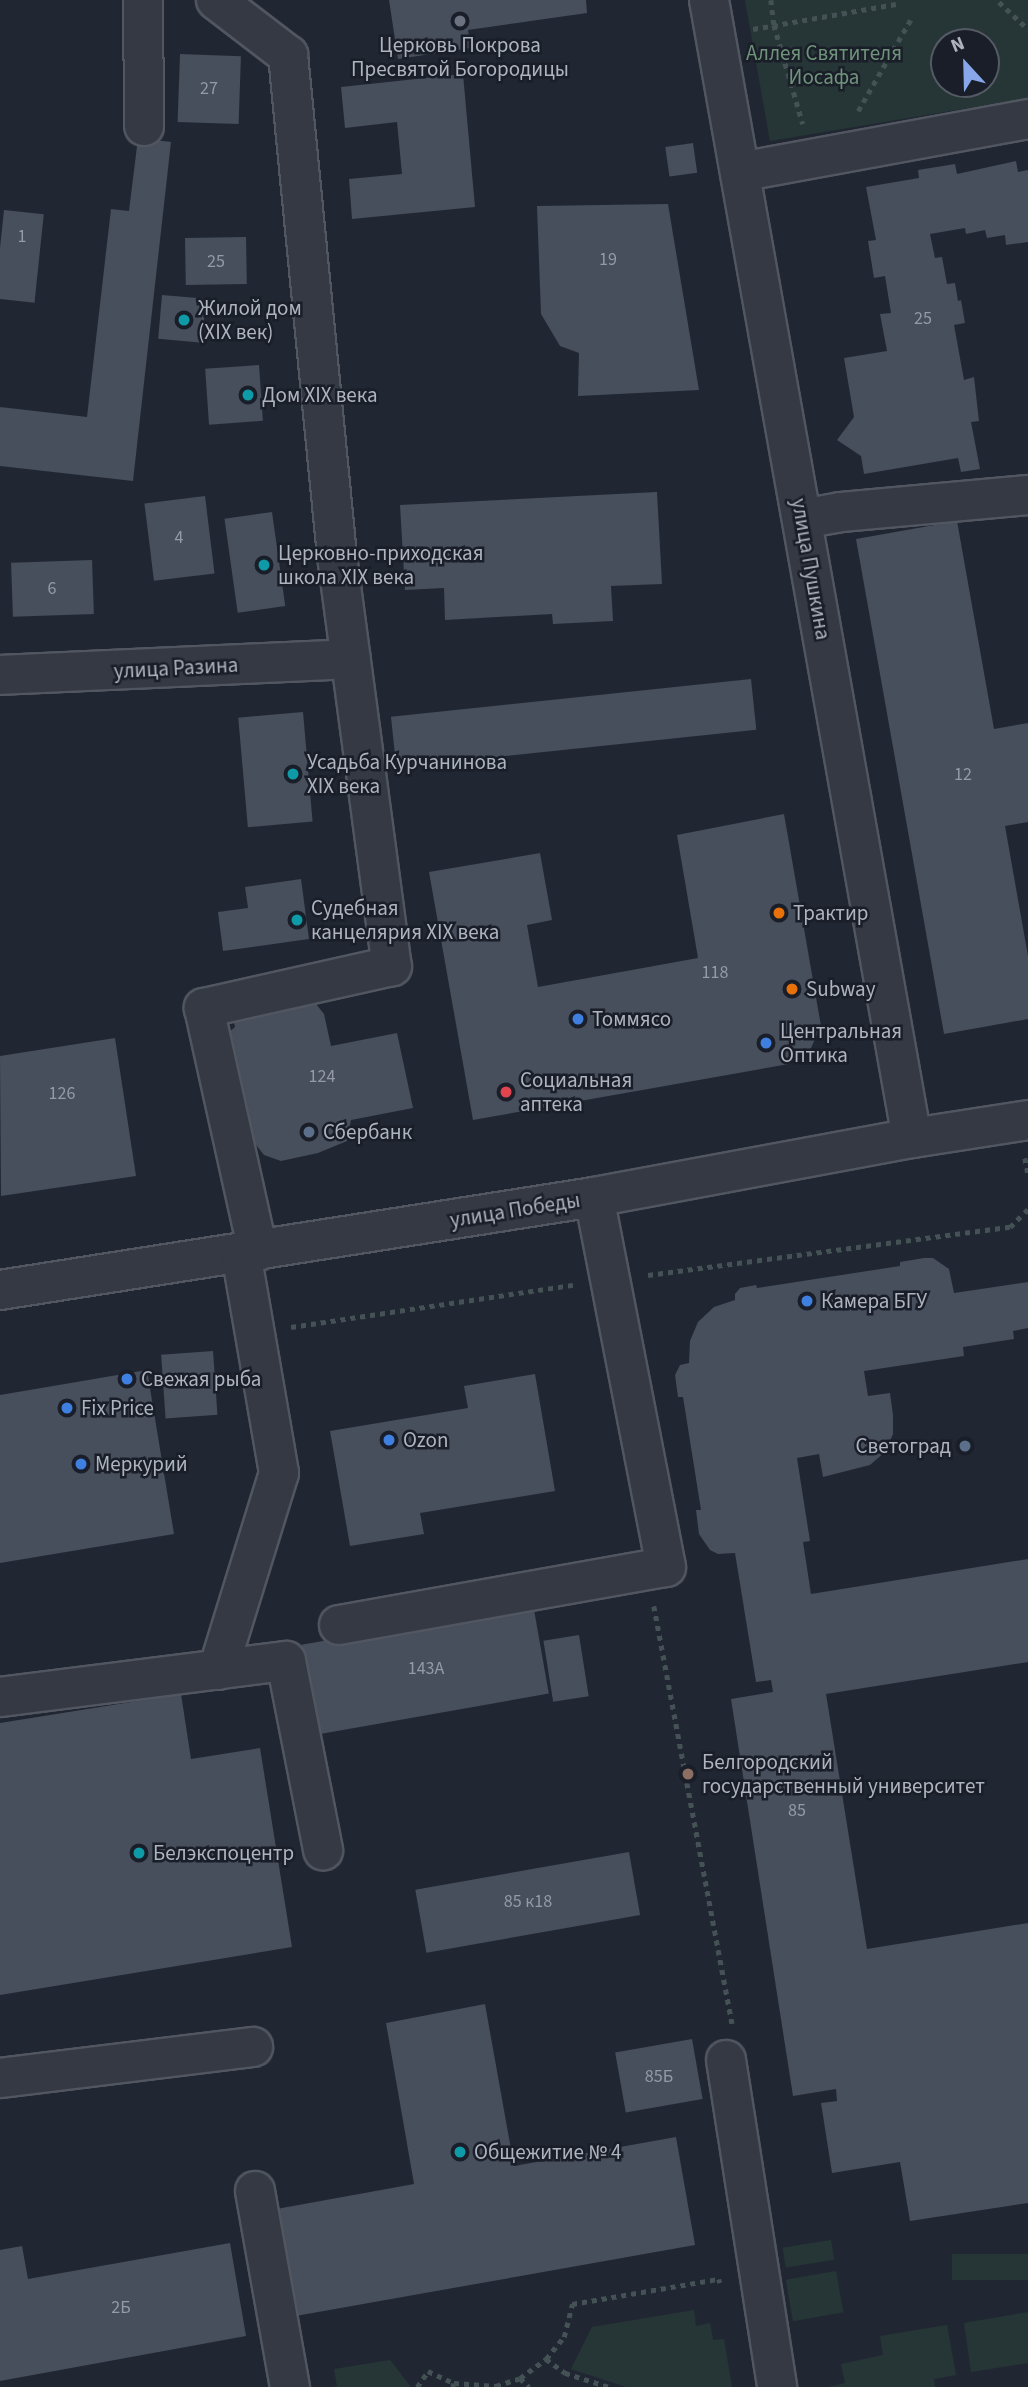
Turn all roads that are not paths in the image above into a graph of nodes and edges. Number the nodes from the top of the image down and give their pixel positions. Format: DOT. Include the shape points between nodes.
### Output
graph roads {
  1 [pos="143,0"];
  2 [pos="216,0"];
  3 [pos="709,0"];
  4 [pos="1028,119"];
  5 [pos="144,126"];
  6 [pos="740,172"];
  7 [pos="1028,495"];
  8 [pos="802,519"];
  9 [pos="351,659"];
  10 [pos="0,675"];
  11 [pos="1028,1121"];
  12 [pos="912,1138"];
  13 [pos="594,1197"];
  14 [pos="249,1252"];
  15 [pos="0,1290"];
  16 [pos="339,1625"];
  17 [pos="218,1670"];
  18 [pos="0,1697"];
  19 [pos="323,1850"];
  20 [pos="730,2046"];
  21 [pos="253,2047"];
  22 [pos="0,2078"];
  23 [pos="255,2191"];
  24 [pos="290,2387"];
  25 [pos="778,2387"];
  1 -- 5 [label="street"];
  2 -- 9 [label="street" via="288,55"];
  3 -- 6 [label="street, улица Пушкина"];
  4 -- 6 [label="street"];
  6 -- 8 [label="street, улица Пушкина"];
  7 -- 8 [label="street"];
  8 -- 12 [label="street, улица Пушкина"];
  9 -- 10 [label="street, улица Разина"];
  9 -- 14 [label="street" via="392,966 204,1008"];
  11 -- 12 [label="street, улица Победы"];
  12 -- 13 [label="street, улица Победы"];
  13 -- 14 [label="street, улица Победы"];
  13 -- 16 [label="street" via="666,1567"];
  14 -- 15 [label="street, улица Победы"];
  14 -- 17 [label="street" via="255,1332 279,1473"];
  17 -- 18 [label="street"];
  17 -- 19 [label="street" via="286,1661"];
  20 -- 25 [label="street"];
  21 -- 22 [label="street"];
  23 -- 24 [label="street"];
}
